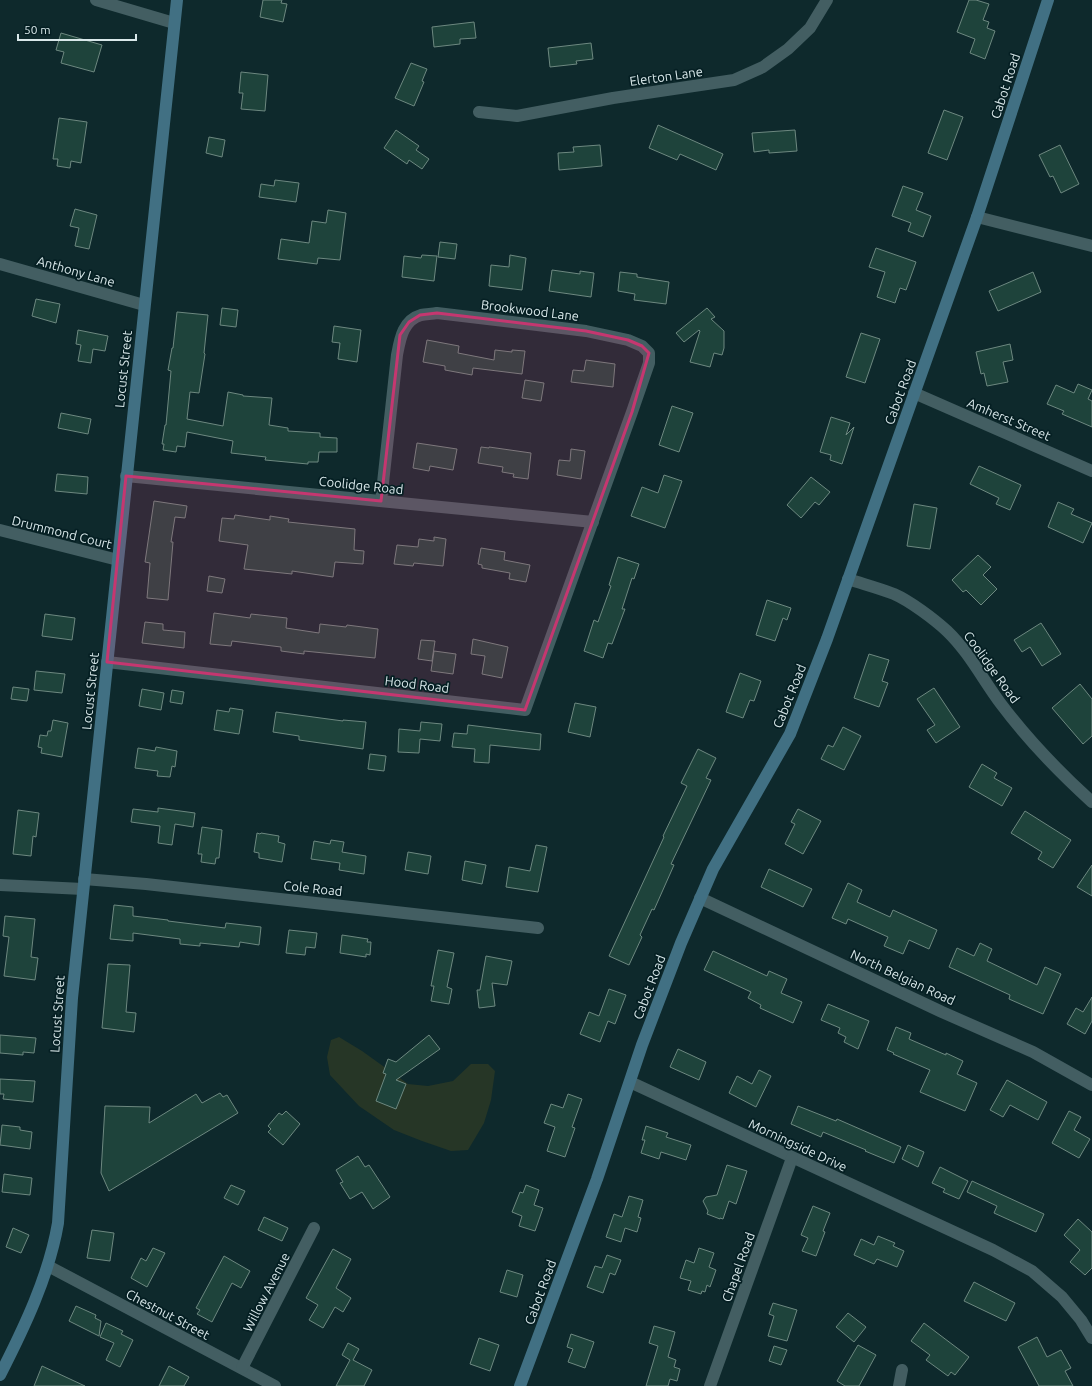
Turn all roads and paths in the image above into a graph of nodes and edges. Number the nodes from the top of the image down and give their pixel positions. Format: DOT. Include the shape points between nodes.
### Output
graph roads {
  1 [pos="96,0"];
  2 [pos="177,0"];
  3 [pos="827,0"];
  4 [pos="1048,0"];
  5 [pos="174,23"];
  6 [pos="479,112"];
  7 [pos="977,217"];
  8 [pos="1092,246"];
  9 [pos="0,264"];
  10 [pos="144,305"];
  11 [pos="914,393"];
  12 [pos="1092,471"];
  13 [pos="126,476"];
  14 [pos="381,501"];
  15 [pos="593,522"];
  16 [pos="0,530"];
  17 [pos="118,560"];
  18 [pos="848,579"];
  19 [pos="107,662"];
  20 [pos="1092,802"];
  21 [pos="0,884"];
  22 [pos="84,884"];
  23 [pos="700,898"];
  24 [pos="538,928"];
  25 [pos="630,1082"];
  26 [pos="1092,1085"];
  27 [pos="792,1158"];
  28 [pos="314,1228"];
  29 [pos="48,1266"];
  30 [pos="1092,1338"];
  31 [pos="242,1368"];
  32 [pos="902,1370"];
  33 [pos="0,1375"];
  34 [pos="275,1386"];
  35 [pos="520,1386"];
  36 [pos="710,1386"];
  37 [pos="899,1386"];
  1 -- 5 [label="street"];
  2 -- 5 [label="street, Locust Street"];
  3 -- 6 [label="street, Elerton Lane" via="810,28 788,49 763,67 734,80 613,98 517,116"];
  4 -- 7 [label="street, Cabot Road"];
  5 -- 10 [label="street, Locust Street"];
  7 -- 8 [label="street"];
  7 -- 11 [label="street, Cabot Road"];
  9 -- 10 [label="street, Anthony Lane"];
  10 -- 13 [label="street, Locust Street"];
  11 -- 12 [label="street, Amherst Street"];
  11 -- 18 [label="street, Cabot Road"];
  13 -- 14 [label="street, Coolidge Road"];
  13 -- 17 [label="street, Locust Street"];
  14 -- 15 [label="street, Coolidge Road"];
  14 -- 15 [label="street, Brookwood Lane" via="400,335 409,322 420,315 437,313 586,331 628,340 642,346 649,353 649,363"];
  15 -- 19 [label="street, Hood Road" via="525,710"];
  16 -- 17 [label="street, Drummond Court"];
  17 -- 19 [label="street, Locust Street"];
  18 -- 20 [label="street, Coolidge Road" via="895,595 922,611 947,631 970,656 986,684 1011,717 1046,758"];
  18 -- 23 [label="street, Cabot Road" via="790,734 713,869"];
  19 -- 22 [label="street, Locust Street"];
  21 -- 22 [label="street, Cole Road"];
  22 -- 24 [label="street, Cole Road" via="146,884"];
  22 -- 29 [label="street, Locust Street" via="72,998 58,1223"];
  23 -- 25 [label="street, Cabot Road"];
  23 -- 26 [label="street, North Belgian Road" via="1033,1052"];
  25 -- 27 [label="street, Morningside Drive"];
  25 -- 35 [label="street, Cabot Road"];
  27 -- 30 [label="street, Morningside Drive" via="955,1232 1032,1271 1062,1297"];
  27 -- 36 [label="street, Chapel Road"];
  28 -- 31 [label="street, Willow Avenue"];
  29 -- 31 [label="street, Chestnut Street"];
  29 -- 33 [label="street, Locust Street"];
  31 -- 34 [label="street, Chestnut Street"];
  32 -- 37 [label="street"];
}
